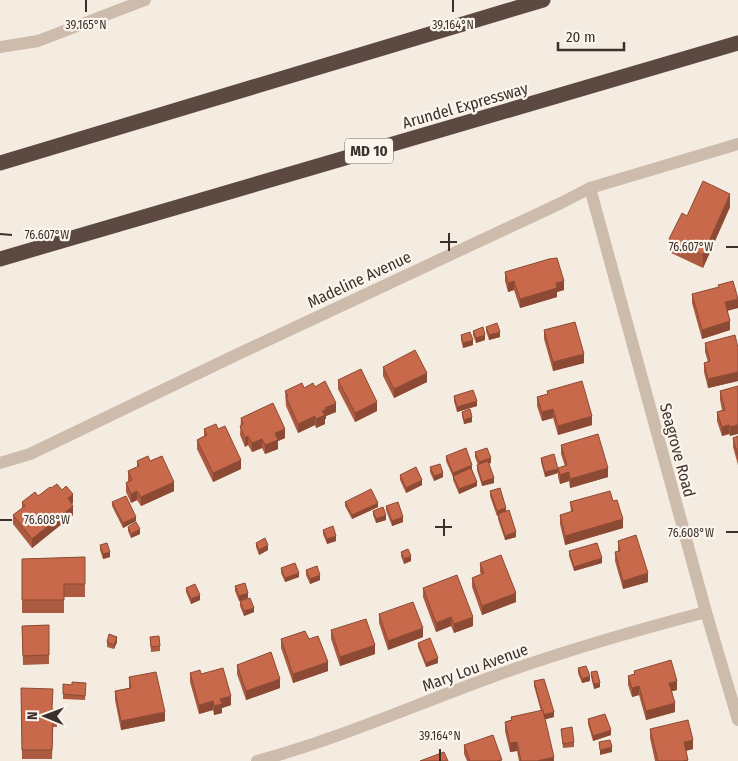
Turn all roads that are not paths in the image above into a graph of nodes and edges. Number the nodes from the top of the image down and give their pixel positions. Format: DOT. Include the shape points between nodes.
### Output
graph roads {
  1 [pos="145,0"];
  2 [pos="543,0"];
  3 [pos="738,43"];
  4 [pos="0,47"];
  5 [pos="738,144"];
  6 [pos="0,163"];
  7 [pos="590,188"];
  8 [pos="0,259"];
  9 [pos="0,463"];
  10 [pos="706,612"];
  11 [pos="738,720"];
  12 [pos="257,761"];
  1 -- 4 [label="street" via="38,41"];
  2 -- 6 [label="highway"];
  3 -- 8 [label="highway, Arundel Expressway / MD 10"];
  5 -- 7 [label="street, Madeline Avenue"];
  7 -- 9 [label="street, Madeline Avenue" via="30,454"];
  7 -- 10 [label="street, Seagrove Road"];
  10 -- 11 [label="street, Seagrove Road"];
  10 -- 12 [label="street, Mary Lou Avenue" via="635,630 490,678 295,751"];
}
